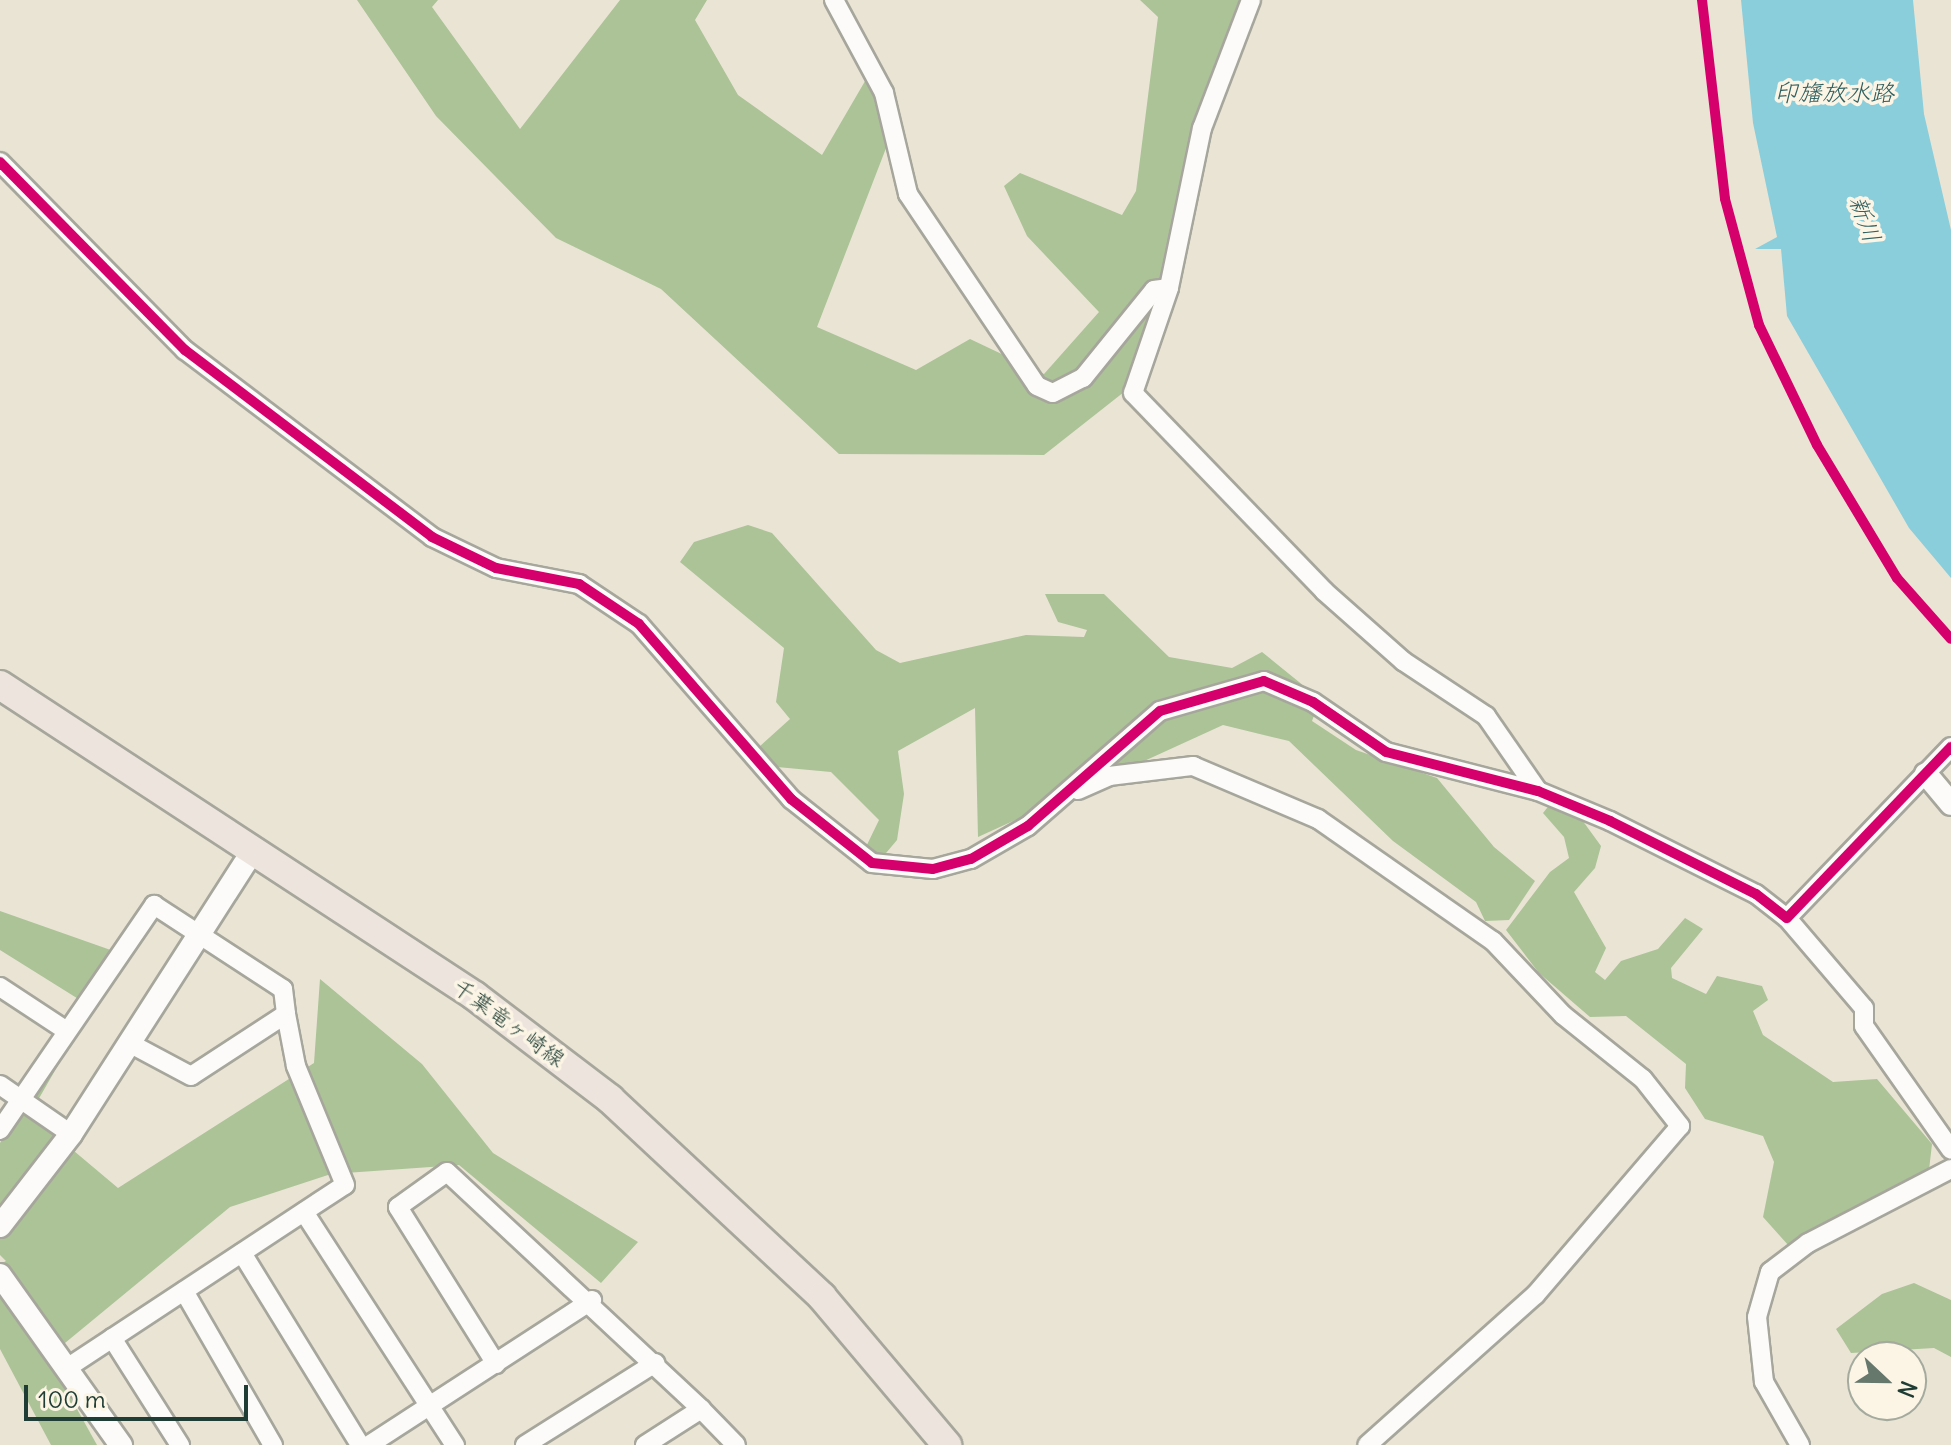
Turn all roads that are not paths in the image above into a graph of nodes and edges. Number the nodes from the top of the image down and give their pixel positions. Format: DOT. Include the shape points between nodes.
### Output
graph roads {
  1 [pos="834,0"];
  2 [pos="1251,0"];
  3 [pos="0,162"];
  4 [pos="1169,288"];
  5 [pos="0,685"];
  6 [pos="1951,747"];
  7 [pos="1926,774"];
  8 [pos="1538,791"];
  9 [pos="1061,798"];
  10 [pos="1951,804"];
  11 [pos="253,851"];
  12 [pos="1787,918"];
  13 [pos="201,938"];
  14 [pos="0,987"];
  15 [pos="286,1014"];
  16 [pos="67,1031"];
  17 [pos="131,1044"];
  18 [pos="0,1085"];
  19 [pos="22,1098"];
  20 [pos="0,1130"];
  21 [pos="71,1134"];
  22 [pos="1951,1150"];
  23 [pos="1951,1169"];
  24 [pos="304,1212"];
  25 [pos="0,1226"];
  26 [pos="242,1253"];
  27 [pos="0,1275"];
  28 [pos="184,1291"];
  29 [pos="592,1300"];
  30 [pos="112,1338"];
  31 [pos="655,1363"];
  32 [pos="496,1364"];
  33 [pos="70,1366"];
  34 [pos="430,1408"];
  35 [pos="701,1409"];
  36 [pos="121,1445"];
  37 [pos="180,1445"];
  38 [pos="273,1445"];
  39 [pos="360,1445"];
  40 [pos="369,1445"];
  41 [pos="455,1445"];
  42 [pos="525,1445"];
  43 [pos="645,1445"];
  44 [pos="736,1445"];
  45 [pos="947,1445"];
  46 [pos="1367,1445"];
  47 [pos="1800,1445"];
  1 -- 4 [label="street" via="884,93 908,194 1037,386 1053,393 1083,378 1154,290"];
  2 -- 4 [label="street" via="1202,128"];
  3 -- 9 [label="street" via="185,350 432,537 496,568 579,584 639,624 791,799 872,863 933,869 971,859"];
  4 -- 8 [label="street" via="1134,376 1140,404 1334,600 1403,661 1486,716"];
  5 -- 11 [label="main road, 千葉竜ヶ崎線"];
  6 -- 7 [label="street"];
  7 -- 10 [label="street"];
  7 -- 12 [label="street"];
  8 -- 9 [label="street" via="1386,752 1313,702 1264,681 1160,711"];
  8 -- 12 [label="street" via="1693,861"];
  9 -- 46 [label="street" via="1109,776 1193,766 1318,819 1493,941 1563,1015 1643,1079 1680,1126 1535,1295"];
  11 -- 13 [label="street"];
  11 -- 45 [label="main road, 千葉竜ヶ崎線" via="475,996 659,1140 822,1297"];
  12 -- 22 [label="street" via="1864,1008 1864,1026"];
  13 -- 15 [label="street" via="283,989"];
  13 -- 16 [label="street" via="154,905"];
  13 -- 17 [label="street"];
  14 -- 16 [label="street"];
  15 -- 17 [label="street" via="191,1076"];
  15 -- 24 [label="street" via="296,1066 345,1185"];
  16 -- 19 [label="street"];
  17 -- 21 [label="street"];
  18 -- 19 [label="street"];
  19 -- 20 [label="street"];
  19 -- 21 [label="street"];
  21 -- 25 [label="street"];
  23 -- 47 [label="street" via="1808,1243 1770,1272 1757,1317 1764,1382"];
  24 -- 26 [label="street"];
  24 -- 34 [label="street"];
  26 -- 28 [label="street"];
  26 -- 39 [label="street"];
  27 -- 33 [label="street"];
  28 -- 30 [label="street"];
  28 -- 38 [label="street"];
  29 -- 31 [label="street"];
  29 -- 32 [label="street"];
  29 -- 32 [label="street" via="447,1172 398,1207"];
  30 -- 33 [label="street"];
  30 -- 37 [label="street"];
  31 -- 35 [label="street"];
  31 -- 42 [label="street"];
  32 -- 34 [label="street"];
  33 -- 36 [label="street"];
  34 -- 40 [label="street"];
  34 -- 41 [label="street"];
  35 -- 43 [label="street"];
  35 -- 44 [label="street"];
}
